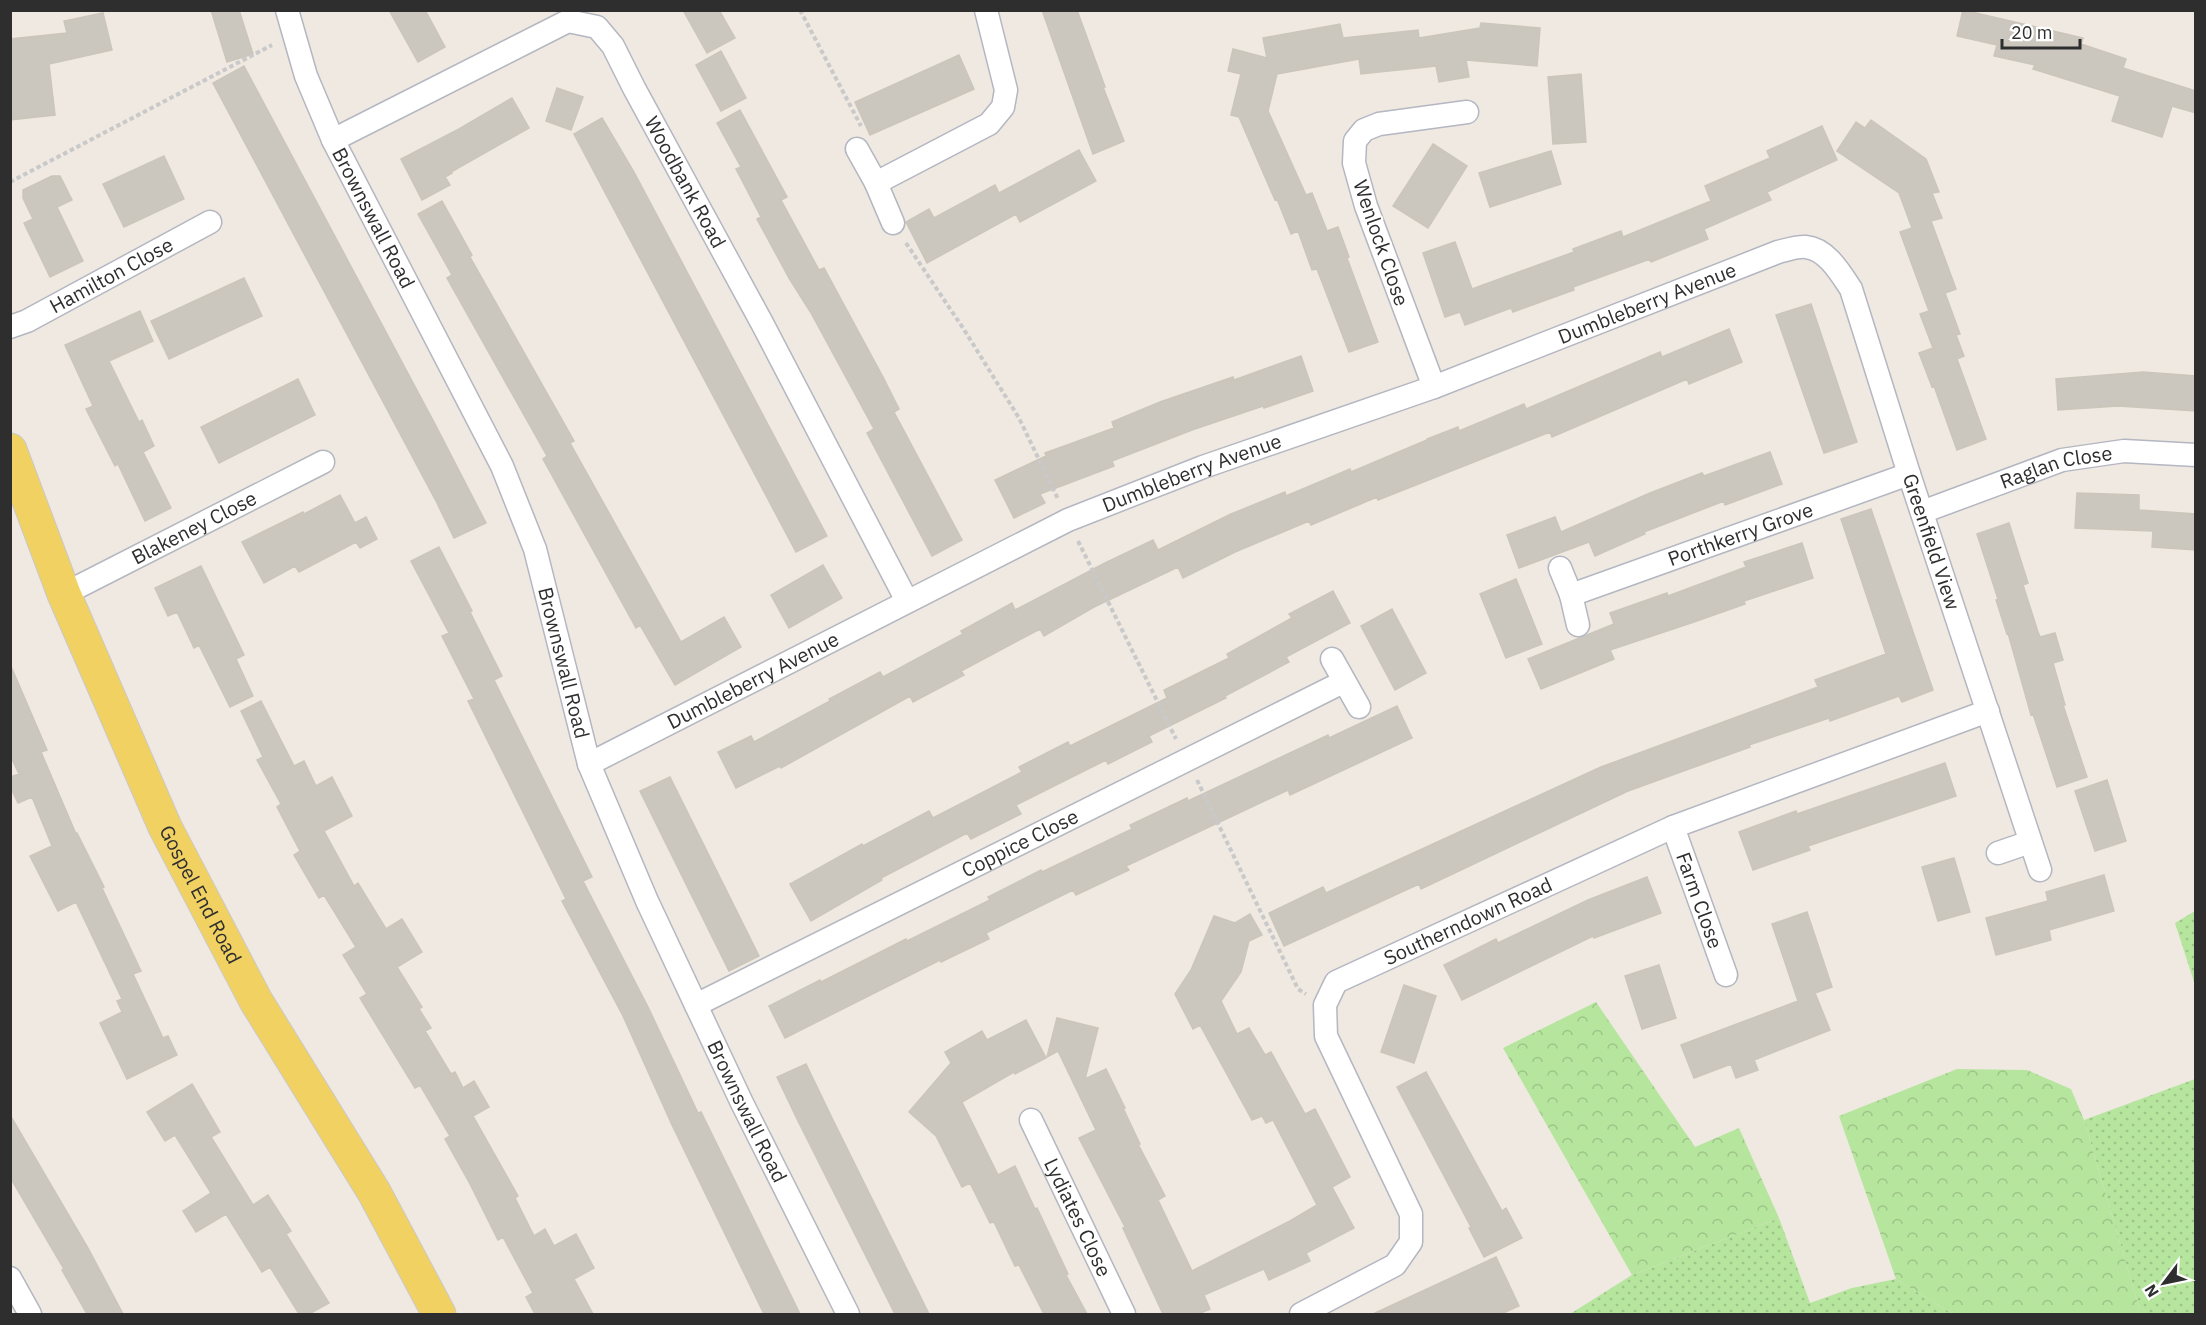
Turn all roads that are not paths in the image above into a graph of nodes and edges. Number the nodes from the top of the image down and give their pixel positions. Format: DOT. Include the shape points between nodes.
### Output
graph roads {
  1 [pos="287,10"];
  2 [pos="986,10"];
  3 [pos="1467,112"];
  4 [pos="333,140"];
  5 [pos="861,142"];
  6 [pos="876,183"];
  7 [pos="210,222"];
  8 [pos="893,223"];
  9 [pos="1820,252"];
  10 [pos="10,327"];
  11 [pos="1434,387"];
  12 [pos="10,450"];
  13 [pos="2196,455"];
  14 [pos="323,462"];
  15 [pos="1909,474"];
  16 [pos="1922,512"];
  17 [pos="1560,568"];
  18 [pos="64,594"];
  19 [pos="1571,595"];
  20 [pos="907,601"];
  21 [pos="1578,625"];
  22 [pos="1332,659"];
  23 [pos="1343,682"];
  24 [pos="1359,707"];
  25 [pos="1988,711"];
  26 [pos="589,764"];
  27 [pos="1672,827"];
  28 [pos="2030,842"];
  29 [pos="1998,853"];
  30 [pos="2040,870"];
  31 [pos="1726,975"];
  32 [pos="696,1005"];
  33 [pos="1031,1120"];
  34 [pos="10,1278"];
  35 [pos="30,1314"];
  36 [pos="439,1314"];
  37 [pos="848,1314"];
  38 [pos="1124,1314"];
  39 [pos="1301,1314"];
  1 -- 4 [label="street, Brownswall Road" via="306,76"];
  2 -- 6 [label="street" via="1006,90 1003,107 989,124"];
  3 -- 11 [label="street, Wenlock Close" via="1379,124 1364,130 1355,141 1354,163 1366,206"];
  4 -- 20 [label="street, Woodbank Road" via="568,21 597,27 614,46"];
  4 -- 26 [label="street, Brownswall Road" via="502,466 535,549"];
  5 -- 6 [label="street"];
  6 -- 8 [label="street"];
  7 -- 10 [label="street, Hamilton Close"];
  9 -- 11 [label="street, Dumbleberry Avenue" via="1807,247 1778,252"];
  9 -- 15 [label="street, Greenfield View" via="1851,289"];
  11 -- 20 [label="street, Dumbleberry Avenue" via="1203,467 1068,520"];
  12 -- 18 [label="main road, Gospel End Road"];
  13 -- 16 [label="street, Raglan Close" via="2124,451 2081,455"];
  14 -- 18 [label="street, Blakeney Close"];
  15 -- 16 [label="street, Greenfield View"];
  15 -- 19 [label="street, Porthkerry Grove"];
  16 -- 25 [label="street, Greenfield View"];
  17 -- 19 [label="street"];
  18 -- 36 [label="main road, Gospel End Road" via="165,827 213,922 256,1001 374,1192"];
  19 -- 21 [label="street"];
  20 -- 26 [label="street, Dumbleberry Avenue"];
  22 -- 23 [label="street"];
  23 -- 24 [label="street"];
  23 -- 32 [label="street, Coppice Close"];
  25 -- 27 [label="street, Southerndown Road"];
  25 -- 28 [label="street, Greenfield View"];
  26 -- 32 [label="street, Brownswall Road"];
  27 -- 31 [label="street, Farm Close"];
  27 -- 39 [label="street, Southerndown Road" via="1336,982 1325,1005 1326,1036 1411,1214 1411,1242 1395,1265"];
  28 -- 29 [label="street"];
  28 -- 30 [label="street, Greenfield View"];
  32 -- 37 [label="street, Brownswall Road"];
  33 -- 38 [label="street, Lydiates Close"];
  34 -- 35 [label="street"];
}
